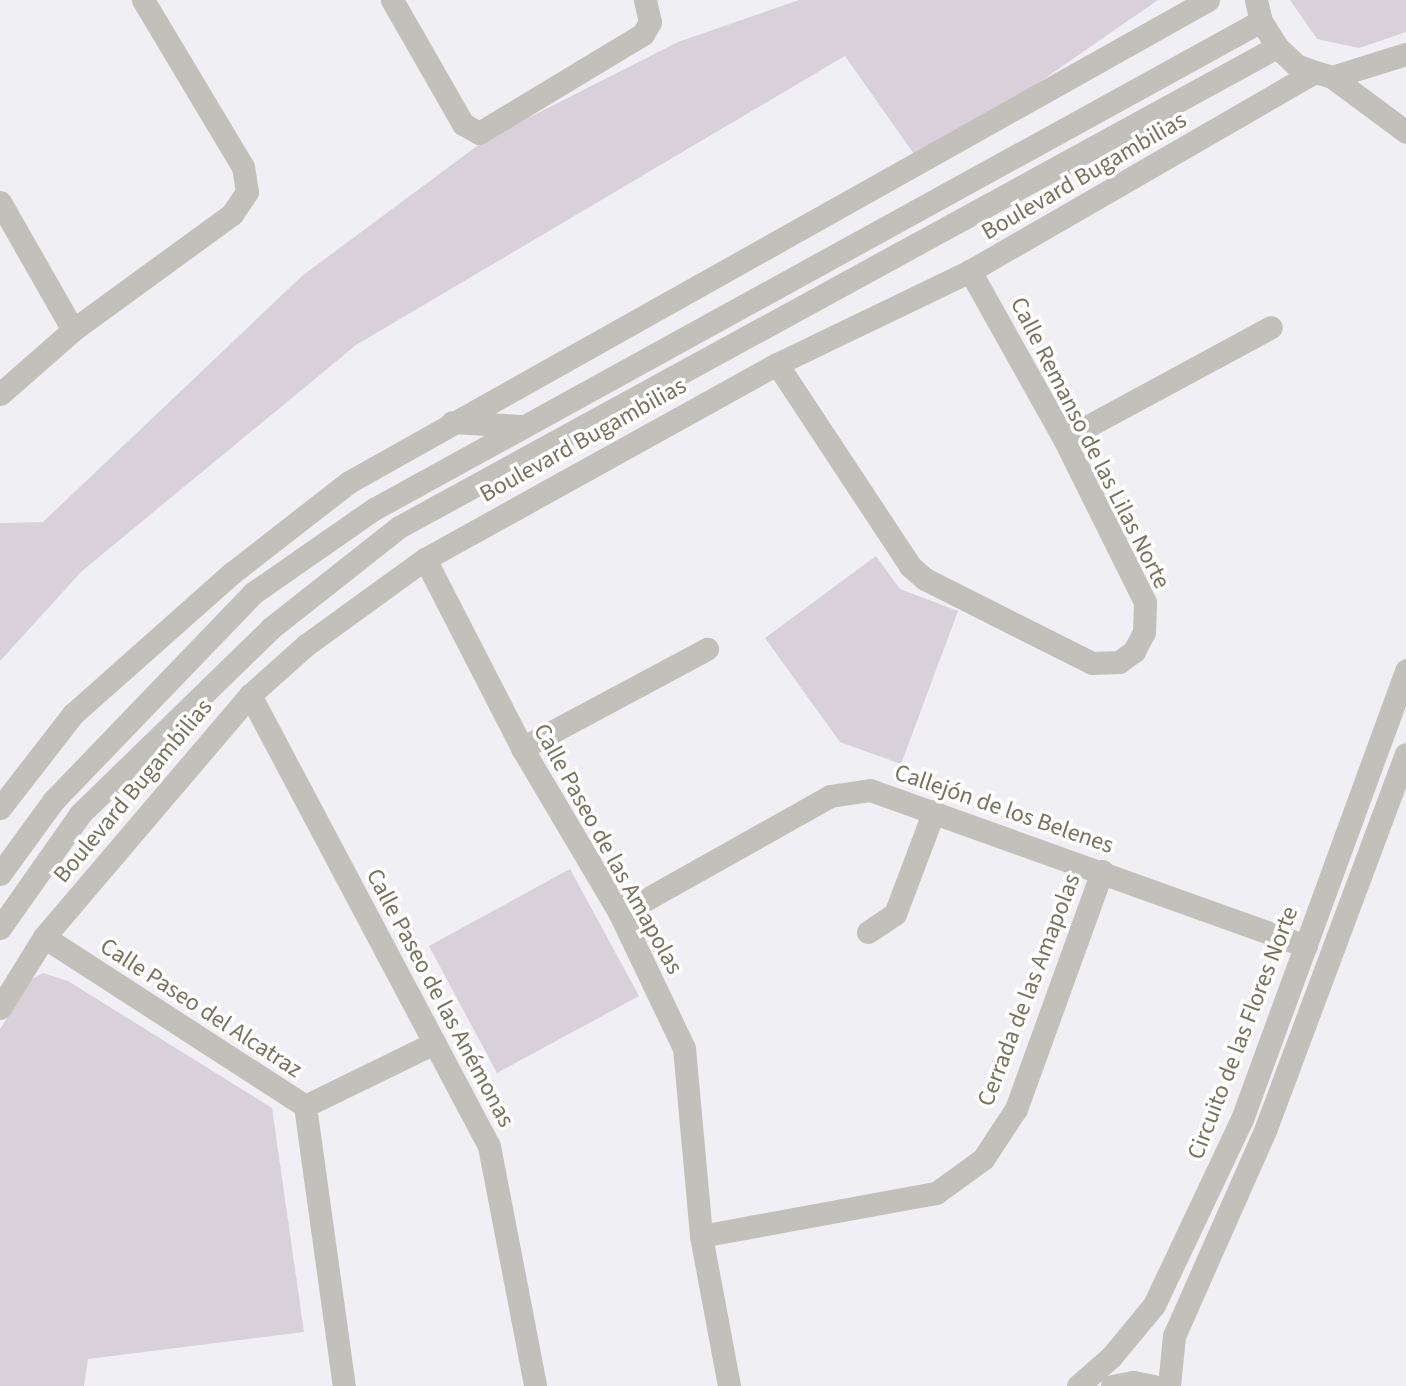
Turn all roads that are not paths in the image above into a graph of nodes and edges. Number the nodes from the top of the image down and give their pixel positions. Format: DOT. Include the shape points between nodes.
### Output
graph roads {
  1 [pos="143,0"];
  2 [pos="392,0"];
  3 [pos="645,0"];
  4 [pos="1208,0"];
  5 [pos="1258,10"];
  6 [pos="1277,47"];
  7 [pos="1406,54"];
  8 [pos="1324,74"];
  9 [pos="1406,132"];
  10 [pos="0,202"];
  11 [pos="970,271"];
  12 [pos="1271,327"];
  13 [pos="74,330"];
  14 [pos="777,364"];
  15 [pos="0,394"];
  16 [pos="452,422"];
  17 [pos="521,426"];
  18 [pos="1064,439"];
  19 [pos="425,559"];
  20 [pos="239,567"];
  21 [pos="340,619"];
  22 [pos="271,628"];
  23 [pos="209,639"];
  24 [pos="708,649"];
  25 [pos="1406,670"];
  26 [pos="250,695"];
  27 [pos="522,748"];
  28 [pos="1406,754"];
  29 [pos="10,783"];
  30 [pos="0,808"];
  31 [pos="934,811"];
  32 [pos="1102,871"];
  33 [pos="0,874"];
  34 [pos="620,914"];
  35 [pos="0,928"];
  36 [pos="868,932"];
  37 [pos="44,937"];
  38 [pos="1306,946"];
  39 [pos="0,1008"];
  40 [pos="434,1043"];
  41 [pos="305,1107"];
  42 [pos="1242,1119"];
  43 [pos="1266,1128"];
  44 [pos="701,1236"];
  45 [pos="1154,1305"];
  46 [pos="1180,1322"];
  47 [pos="344,1386"];
  48 [pos="535,1386"];
  49 [pos="729,1386"];
  50 [pos="1078,1386"];
  51 [pos="1112,1386"];
  52 [pos="1153,1386"];
  53 [pos="1169,1386"];
  1 -- 13 [label="street" via="243,167 247,192 232,214"];
  2 -- 3 [label="street" via="463,124 478,133 643,34 650,15"];
  4 -- 16 [label="street"];
  5 -- 6 [label="street"];
  5 -- 17 [label="street, Boulevard Bugambilias"];
  6 -- 8 [label="street" via="1296,65"];
  6 -- 22 [label="street, Boulevard Bugambilias" via="399,527"];
  7 -- 8 [label="street, Boulevard Bugambilias"];
  8 -- 9 [label="street"];
  8 -- 11 [label="street, Boulevard Bugambilias"];
  10 -- 13 [label="street"];
  11 -- 14 [label="street, Boulevard Bugambilias"];
  11 -- 18 [label="street, Calle Remanso de las Lilas Norte"];
  12 -- 18 [label="street"];
  13 -- 15 [label="street"];
  14 -- 18 [label="street, Calle Remanso de las Lilas Norte" via="898,549 925,579 1091,663 1119,662 1140,642 1145,602"];
  14 -- 19 [label="street, Boulevard Bugambilias"];
  16 -- 17 [label="street"];
  16 -- 20 [label="street" via="349,482"];
  17 -- 23 [label="street, Boulevard Bugambilias" via="374,509 253,593"];
  19 -- 21 [label="street, Boulevard Bugambilias"];
  19 -- 27 [label="street, Calle Paseo de las Amapolas"];
  20 -- 23 [label="street"];
  20 -- 29 [label="street" via="73,714"];
  21 -- 22 [label="street"];
  21 -- 26 [label="street, Boulevard Bugambilias"];
  22 -- 35 [label="street, Boulevard Bugambilias" via="80,814"];
  23 -- 33 [label="street, Boulevard Bugambilias" via="53,801"];
  24 -- 27 [label="street"];
  25 -- 38 [label="street, Circuito de las Flores Norte"];
  26 -- 37 [label="street, Boulevard Bugambilias"];
  26 -- 40 [label="street, Calle Paseo de las Anémonas"];
  27 -- 34 [label="street, Calle Paseo de las Amapolas"];
  28 -- 43 [label="street"];
  29 -- 30 [label="street"];
  31 -- 32 [label="street, Callejón de los Belenes"];
  31 -- 34 [label="street, Callejón de los Belenes" via="883,793 844,792"];
  31 -- 36 [label="street" via="895,914"];
  32 -- 38 [label="street, Callejón de los Belenes"];
  32 -- 44 [label="street, Cerrada de las Amapolas" via="1016,1109 983,1159 936,1193"];
  34 -- 44 [label="street, Calle Paseo de las Amapolas" via="684,1048"];
  37 -- 39 [label="street, Boulevard Bugambilias"];
  37 -- 41 [label="street, Calle Paseo del Alcatraz"];
  38 -- 42 [label="street, Circuito de las Flores Norte"];
  40 -- 41 [label="street"];
  40 -- 48 [label="street, Calle Paseo de las Anémonas" via="489,1146"];
  41 -- 47 [label="street, Calle Paseo del Alcatraz"];
  42 -- 43 [label="street"];
  42 -- 45 [label="street, Circuito de las Flores Norte"];
  43 -- 46 [label="street"];
  44 -- 49 [label="street, Calle Paseo de las Amapolas"];
  45 -- 46 [label="street"];
  45 -- 50 [label="street, Circuito de las Flores Norte" via="1119,1349"];
  46 -- 53 [label="street" via="1170,1351"];
  51 -- 52 [label="street" via="1133,1382"];
}
